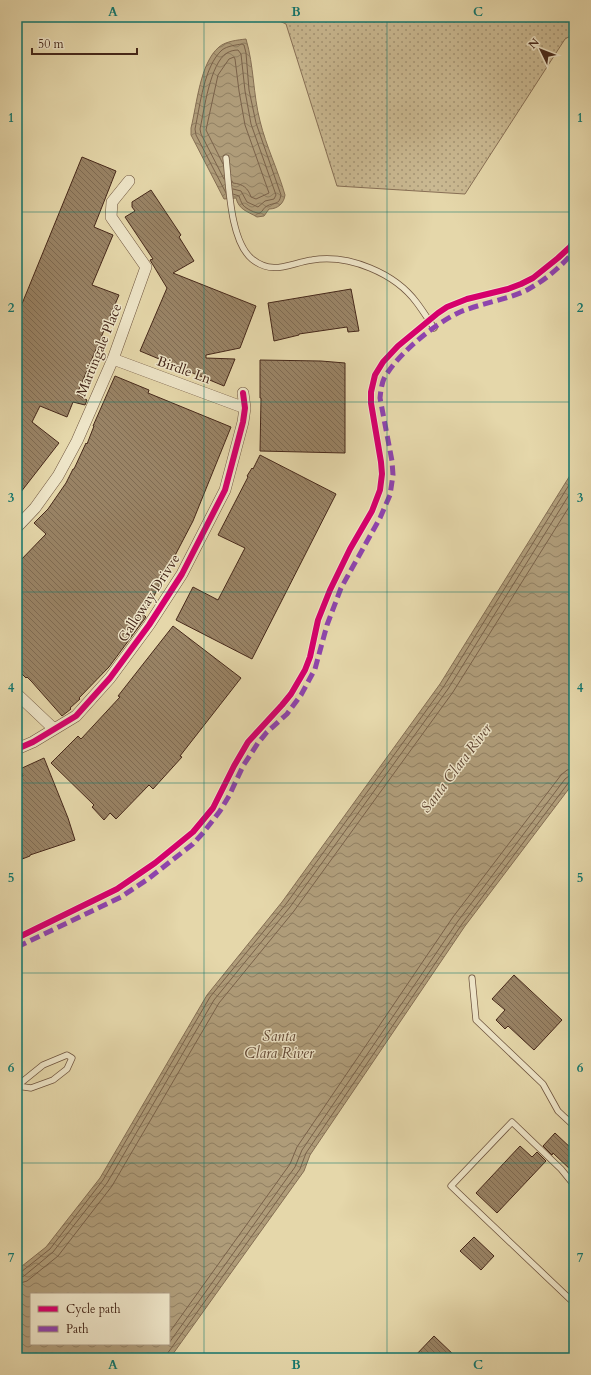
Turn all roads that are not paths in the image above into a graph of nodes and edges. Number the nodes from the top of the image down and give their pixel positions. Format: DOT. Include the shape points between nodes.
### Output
graph roads {
  1 [pos="226,158"];
  2 [pos="129,181"];
  3 [pos="434,328"];
  4 [pos="113,359"];
  5 [pos="244,393"];
  6 [pos="245,408"];
  7 [pos="17,527"];
  8 [pos="17,694"];
  9 [pos="54,729"];
  10 [pos="17,749"];
  11 [pos="472,978"];
  12 [pos="17,1086"];
  13 [pos="574,1126"];
  14 [pos="574,1185"];
  15 [pos="574,1303"];
  1 -- 3 [label="lane" via="234,222 242,245 252,259 278,268 314,259 362,264 382,273 400,286 416,302"];
  2 -- 4 [label="street, Martingale Place" via="112,202 111,217 146,267"];
  4 -- 6 [label="street, Birdle Ln"];
  4 -- 7 [label="street, Martingale Place" via="77,441 58,476 35,508"];
  5 -- 6 [label="street, Galloway Drivve"];
  6 -- 9 [label="street, Galloway Drivve" via="225,490 182,574 110,678 76,716"];
  8 -- 9 [label="street"];
  9 -- 10 [label="street, Galloway Drivve"];
  11 -- 13 [label="lane" via="476,1020 543,1084 558,1111"];
  12 -- 12 [label="lane" via="43,1065 67,1054 72,1058 67,1069 53,1080 31,1088"];
  14 -- 15 [label="lane" via="512,1122 451,1186"];
}
